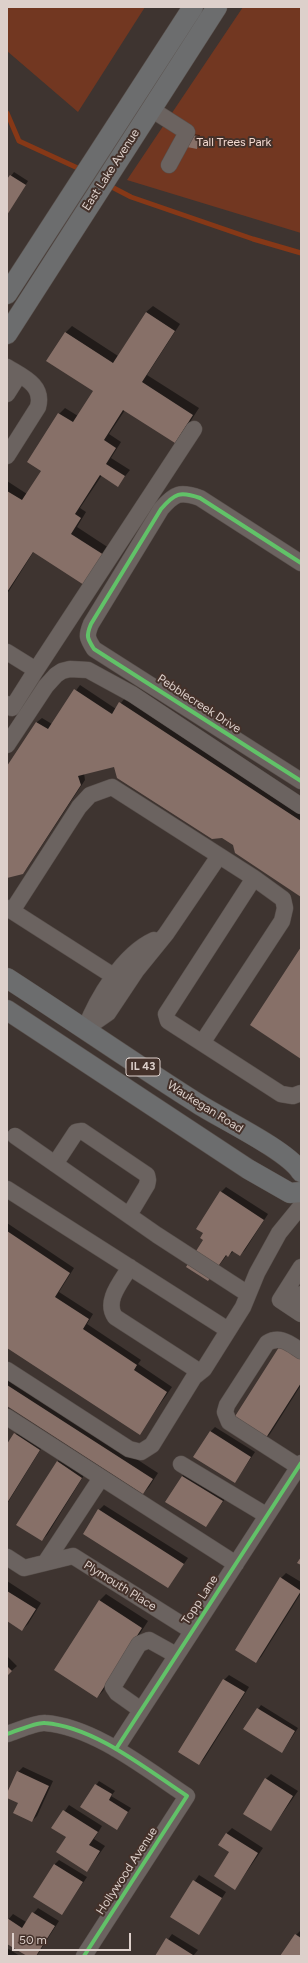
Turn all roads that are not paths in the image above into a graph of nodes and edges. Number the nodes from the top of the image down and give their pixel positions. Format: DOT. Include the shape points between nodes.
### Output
graph roads {
  1 [pos="193,7"];
  2 [pos="217,7"];
  3 [pos="151,109"];
  4 [pos="107,160"];
  5 [pos="169,165"];
  6 [pos="86,193"];
  7 [pos="7,294"];
  8 [pos="7,334"];
  9 [pos="13,371"];
  10 [pos="7,394"];
  11 [pos="194,428"];
  12 [pos="7,456"];
  13 [pos="301,563"];
  14 [pos="7,652"];
  15 [pos="36,670"];
  16 [pos="7,704"];
  17 [pos="7,745"];
  18 [pos="301,781"];
  19 [pos="301,806"];
  20 [pos="220,856"];
  21 [pos="254,878"];
  22 [pos="10,910"];
  23 [pos="166,934"];
  24 [pos="115,977"];
  25 [pos="7,978"];
  26 [pos="7,1010"];
  27 [pos="86,1029"];
  28 [pos="202,1043"];
  29 [pos="301,1093"];
  30 [pos="15,1136"];
  31 [pos="55,1164"];
  32 [pos="301,1172"];
  33 [pos="7,1189"];
  34 [pos="301,1192"];
  35 [pos="301,1206"];
  36 [pos="129,1215"];
  37 [pos="130,1267"];
  38 [pos="301,1267"];
  39 [pos="248,1294"];
  40 [pos="301,1294"];
  41 [pos="296,1311"];
  42 [pos="228,1330"];
  43 [pos="301,1351"];
  44 [pos="7,1370"];
  45 [pos="200,1372"];
  46 [pos="7,1417"];
  47 [pos="181,1464"];
  48 [pos="300,1465"];
  49 [pos="101,1478"];
  50 [pos="266,1516"];
  51 [pos="7,1557"];
  52 [pos="44,1563"];
  53 [pos="236,1564"];
  54 [pos="192,1631"];
  55 [pos="176,1655"];
  56 [pos="141,1710"];
  57 [pos="7,1734"];
  58 [pos="116,1749"];
  59 [pos="84,1956"];
  1 -- 4 [label="main road, East Lake Avenue"];
  2 -- 3 [label="main road, East Lake Avenue"];
  3 -- 4 [label="main road, East Lake Avenue"];
  3 -- 5 [label="street" via="187,132"];
  4 -- 6 [label="main road, East Lake Avenue"];
  6 -- 7 [label="main road, East Lake Avenue"];
  6 -- 8 [label="main road, East Lake Avenue"];
  9 -- 10 [label="street"];
  9 -- 12 [label="street" via="34,385 40,401"];
  11 -- 15 [label="street"];
  13 -- 18 [label="street, Pebblecreek Drive" via="200,498 186,493 177,495 161,509 87,634 94,650"];
  14 -- 15 [label="street"];
  15 -- 16 [label="street" via="12,708"];
  17 -- 19 [label="street" via="46,686 56,676 62,671 88,670 132,694"];
  20 -- 21 [label="street"];
  20 -- 22 [label="street" via="112,787 103,789 90,795 79,807"];
  20 -- 23 [label="street"];
  21 -- 28 [label="street" via="283,899 285,908 282,921"];
  21 -- 28 [label="street" via="166,1014 168,1021"];
  22 -- 24 [label="street"];
  23 -- 24 [label="street" via="147,943 122,966"];
  23 -- 27 [label="street" via="108,1013"];
  24 -- 27 [label="street" via="95,1006"];
  25 -- 27 [label="main road, Waukegan Road / IL 43"];
  26 -- 34 [label="main road, IL 43" via="248,1169 290,1193"];
  27 -- 32 [label="main road, Waukegan Road / IL 43" via="200,1105 267,1144 296,1164"];
  28 -- 29 [label="street" via="281,1094 293,1096"];
  30 -- 31 [label="street"];
  31 -- 36 [label="street"];
  31 -- 36 [label="street" via="76,1132 82,1131 147,1175 147,1185"];
  33 -- 37 [label="street"];
  35 -- 39 [label="street" via="280,1233"];
  36 -- 39 [label="street"];
  37 -- 42 [label="street"];
  37 -- 45 [label="street" via="110,1305 115,1317"];
  38 -- 41 [label="street" via="280,1300"];
  39 -- 42 [label="street"];
  40 -- 41 [label="street"];
  42 -- 45 [label="street"];
  43 -- 48 [label="street" via="284,1340 272,1339 267,1343 225,1412 229,1422"];
  44 -- 45 [label="street" via="128,1449 141,1452 152,1445 194,1377"];
  46 -- 49 [label="street"];
  47 -- 50 [label="street"];
  48 -- 50 [label="street, Topp Lane"];
  49 -- 52 [label="street"];
  49 -- 53 [label="street"];
  50 -- 53 [label="street, Topp Lane"];
  51 -- 52 [label="street, Plymouth Place" via="24,1568"];
  52 -- 54 [label="street, Plymouth Place" via="73,1556"];
  53 -- 54 [label="street, Topp Lane"];
  54 -- 55 [label="street, Topp Lane"];
  55 -- 56 [label="street, Topp Lane"];
  55 -- 56 [label="street" via="149,1640 139,1644 113,1687 117,1693"];
  56 -- 58 [label="street, Topp Lane"];
  57 -- 58 [label="street" via="44,1722 78,1730"];
  58 -- 59 [label="street, Hollywood Avenue" via="187,1796"];
}
